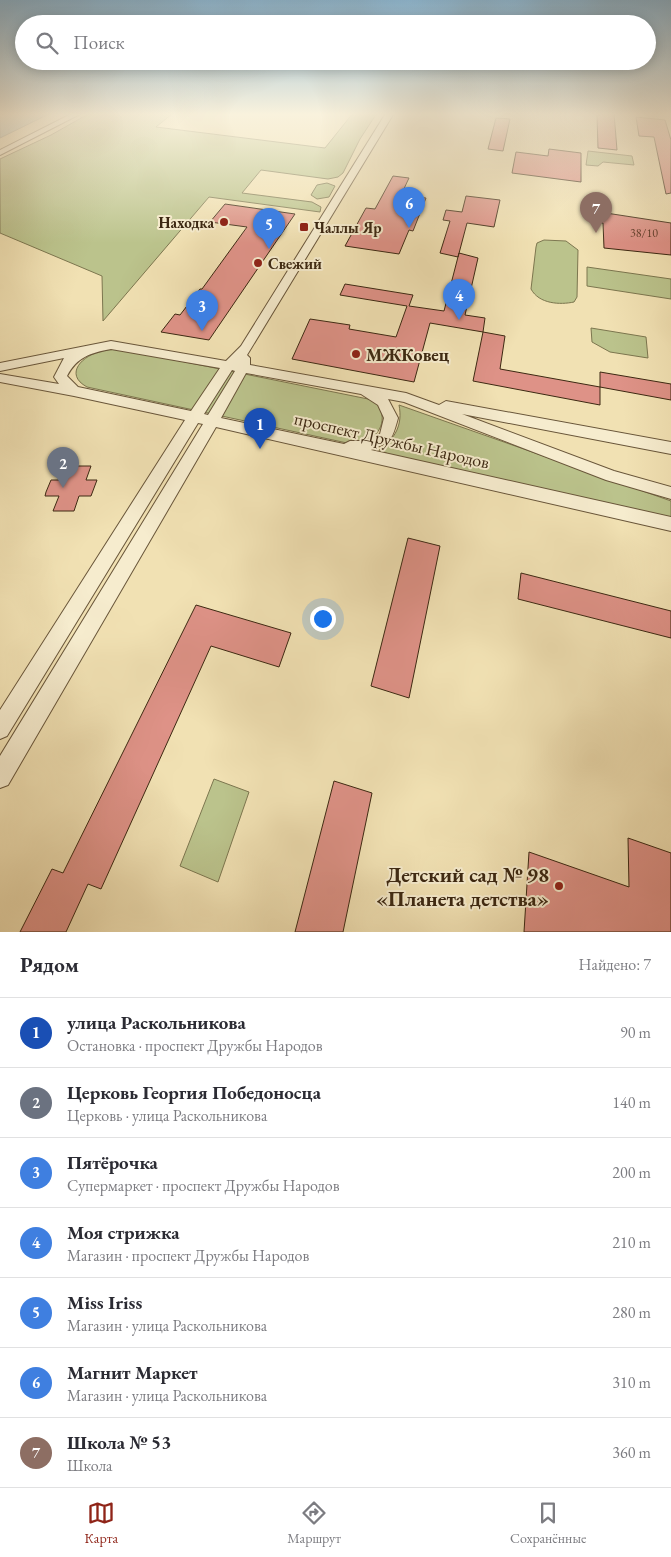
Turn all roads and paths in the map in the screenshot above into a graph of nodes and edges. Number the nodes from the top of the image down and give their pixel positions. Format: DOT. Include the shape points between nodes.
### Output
graph roads {
  1 [pos="363,156"];
  2 [pos="87,349"];
  3 [pos="246,349"];
  4 [pos="229,365"];
  5 [pos="0,367"];
  6 [pos="243,367"];
  7 [pos="0,378"];
  8 [pos="357,388"];
  9 [pos="74,391"];
  10 [pos="406,398"];
  11 [pos="194,418"];
  12 [pos="212,422"];
  13 [pos="333,447"];
  14 [pos="671,448"];
  15 [pos="671,493"];
  16 [pos="671,524"];
  17 [pos="0,729"];
  18 [pos="0,777"];
  1 -- 3 [label="street"];
  2 -- 4 [label="street, проспект Дружбы Народов" via="111,345"];
  2 -- 5 [label="street, проспект Дружбы Народов"];
  2 -- 9 [label="street" via="69,361 60,377"];
  3 -- 4 [label="street"];
  3 -- 6 [label="street"];
  4 -- 6 [label="street, проспект Дружбы Народов"];
  4 -- 11 [label="street"];
  6 -- 8 [label="street, проспект Дружбы Народов"];
  6 -- 12 [label="street"];
  7 -- 9 [label="street, проспект Дружбы Народов"];
  8 -- 10 [label="street, проспект Дружбы Народов"];
  8 -- 13 [label="street" via="383,402 391,418 386,437 366,446"];
  9 -- 11 [label="street, проспект Дружбы Народов"];
  10 -- 14 [label="street"];
  10 -- 15 [label="street, проспект Дружбы Народов" via="611,476"];
  11 -- 12 [label="street, проспект Дружбы Народов"];
  11 -- 17 [label="street"];
  12 -- 13 [label="street, проспект Дружбы Народов"];
  12 -- 18 [label="street"];
  13 -- 16 [label="street, проспект Дружбы Народов"];
}
